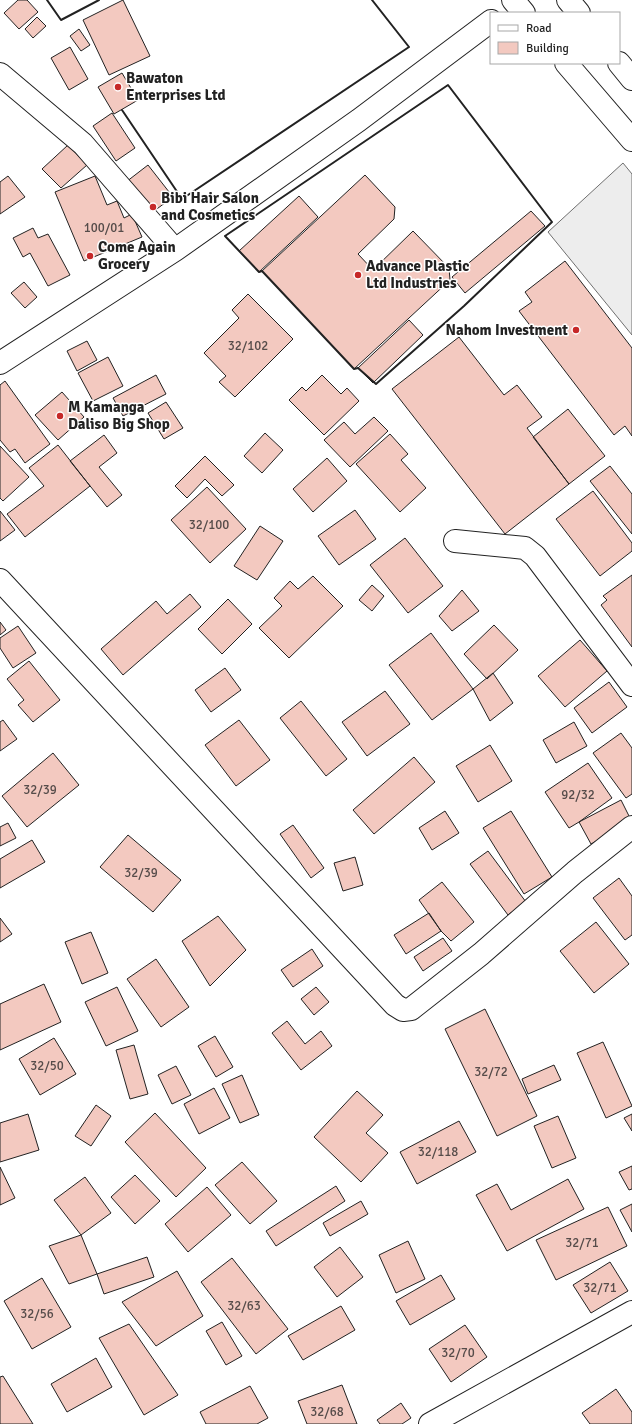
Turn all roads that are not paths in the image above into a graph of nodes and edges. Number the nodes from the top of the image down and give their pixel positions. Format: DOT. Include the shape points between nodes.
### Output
graph roads {
  1 [pos="568,0"];
  2 [pos="578,12"];
  3 [pos="490,22"];
  4 [pos="567,64"];
  5 [pos="620,64"];
  6 [pos="0,74"];
  7 [pos="632,79"];
  8 [pos="632,140"];
  9 [pos="176,250"];
  10 [pos="0,363"];
  11 [pos="455,541"];
  12 [pos="0,580"];
  13 [pos="632,685"];
  14 [pos="632,827"];
  15 [pos="632,1312"];
  16 [pos="430,1424"];
  1 -- 2 [label="street"];
  3 -- 9 [label="street" via="359,120"];
  4 -- 8 [label="street"];
  5 -- 7 [label="street"];
  6 -- 9 [label="street" via="83,144"];
  9 -- 10 [label="street"];
  11 -- 13 [label="street" via="524,548 535,556"];
  12 -- 14 [label="street" via="395,1005 403,1010 411,1009 481,954 575,872"];
  15 -- 16 [label="street"];
}
